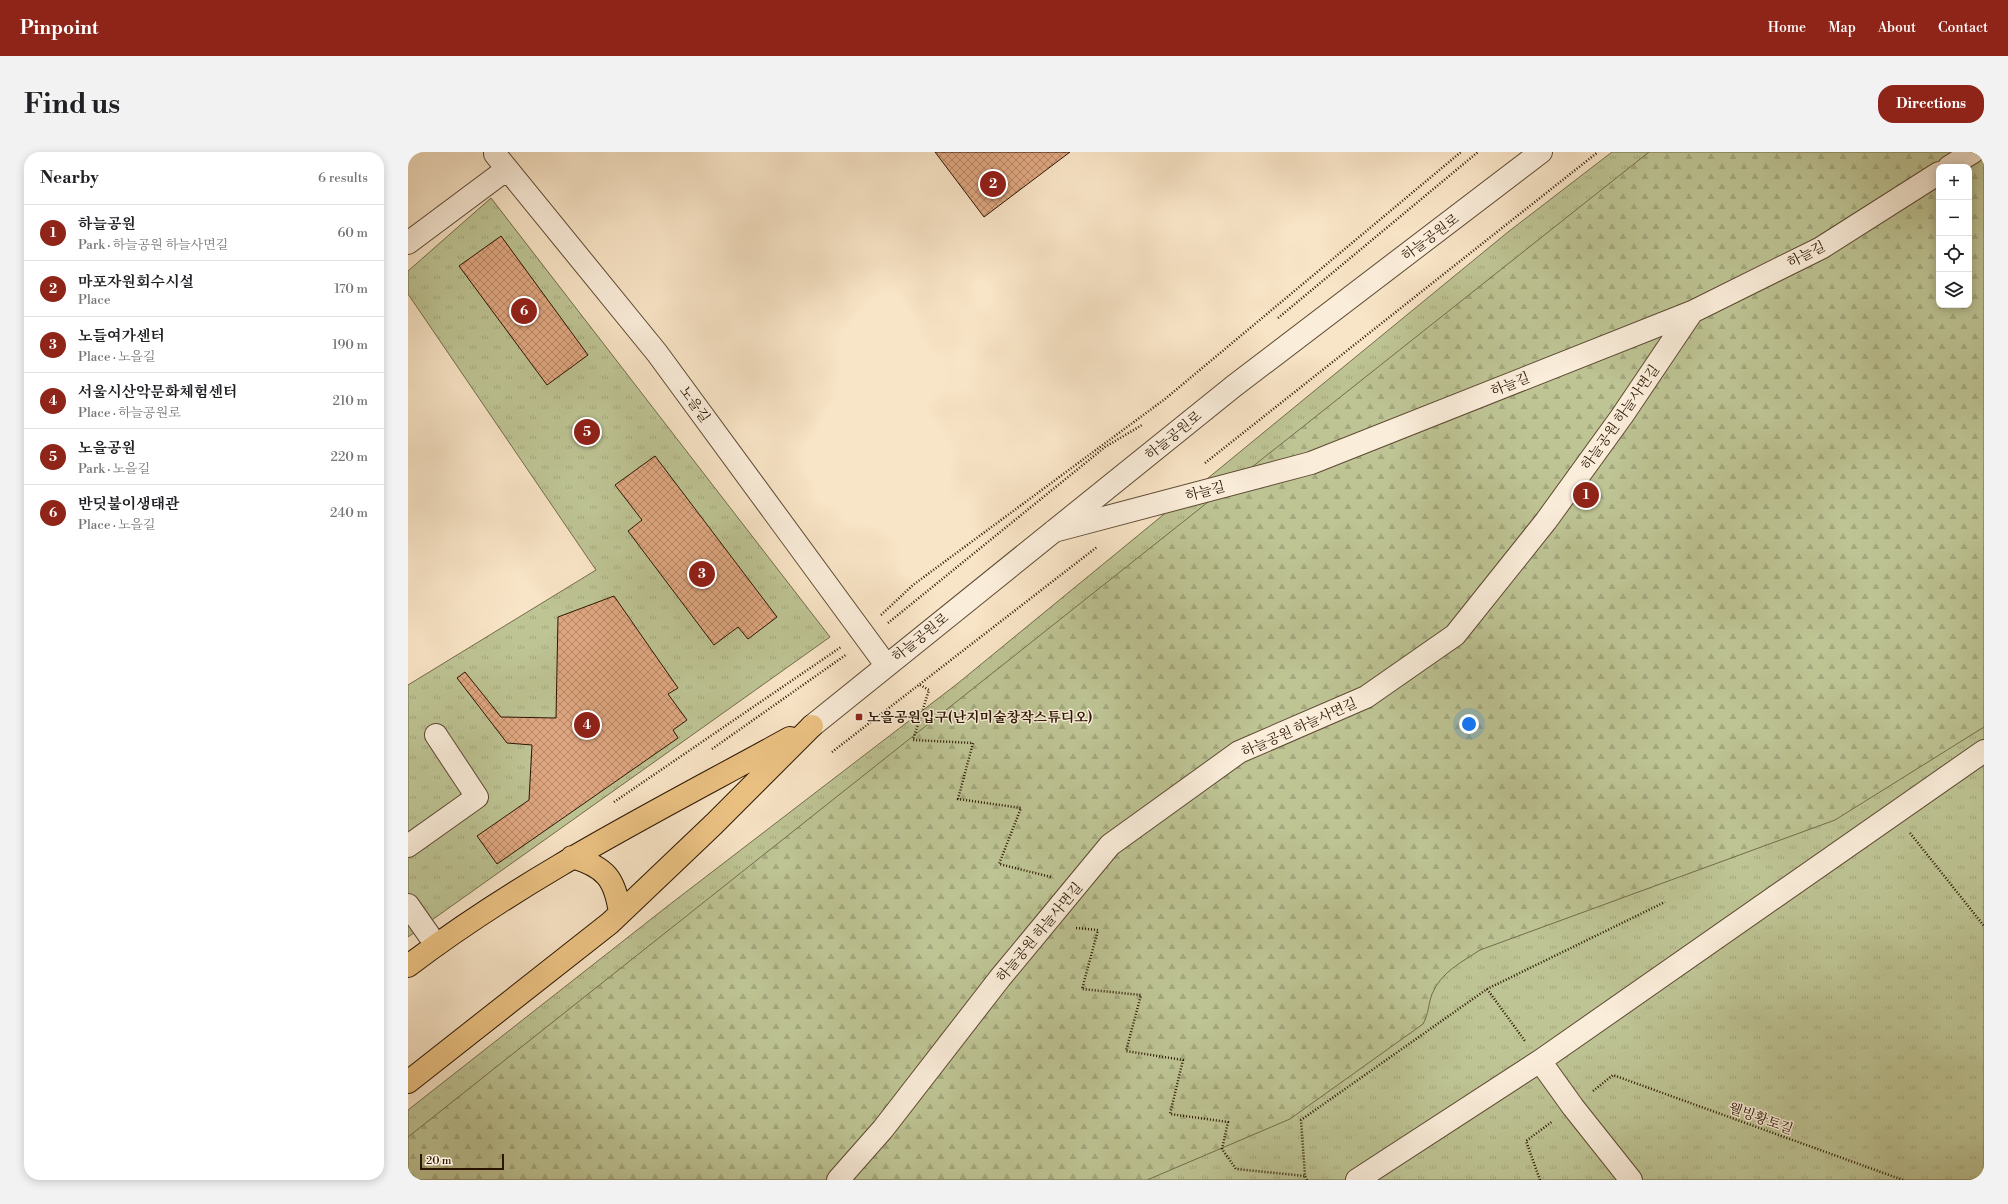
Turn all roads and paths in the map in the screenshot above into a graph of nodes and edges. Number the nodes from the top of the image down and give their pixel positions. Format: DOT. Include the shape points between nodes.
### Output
graph roads {
  1 [pos="1461,152"];
  2 [pos="1478,152"];
  3 [pos="1541,152"];
  4 [pos="1598,152"];
  5 [pos="1973,152"];
  6 [pos="501,160"];
  7 [pos="1954,164"];
  8 [pos="1936,176"];
  9 [pos="408,243"];
  10 [pos="1692,312"];
  11 [pos="1272,322"];
  12 [pos="1143,424"];
  13 [pos="1203,465"];
  14 [pos="1054,531"];
  15 [pos="1101,545"];
  16 [pos="864,636"];
  17 [pos="886,665"];
  18 [pos="920,685"];
  19 [pos="812,726"];
  20 [pos="436,735"];
  21 [pos="710,750"];
  22 [pos="1984,751"];
  23 [pos="832,752"];
  24 [pos="608,807"];
  25 [pos="1894,814"];
  26 [pos="408,846"];
  27 [pos="572,857"];
  28 [pos="1049,883"];
  29 [pos="1665,902"];
  30 [pos="408,905"];
  31 [pos="620,914"];
  32 [pos="1044,924"];
  33 [pos="1984,926"];
  34 [pos="436,945"];
  35 [pos="408,966"];
  36 [pos="1487,990"];
  37 [pos="1540,1061"];
  38 [pos="1613,1075"];
  39 [pos="408,1082"];
  40 [pos="1573,1107"];
  41 [pos="1305,1176"];
  42 [pos="838,1180"];
  43 [pos="1307,1180"];
  44 [pos="1357,1180"];
  45 [pos="1540,1180"];
  46 [pos="1632,1180"];
  47 [pos="1903,1180"];
  1 -- 16 [label="path" via="1165,399 913,585"];
  2 -- 11 [label="path"];
  3 -- 14 [label="street, 하늘공원로" via="1234,386"];
  4 -- 13 [label="path"];
  5 -- 7 [label="street"];
  6 -- 9 [label="street"];
  6 -- 16 [label="street, 노을길" via="657,353"];
  8 -- 10 [label="street, 하늘길" via="1821,248"];
  10 -- 14 [label="street, 하늘길" via="1311,463"];
  10 -- 32 [label="street, 하늘공원 하늘사면길" via="1555,509 1455,635 1366,697 1239,752 1110,846"];
  12 -- 16 [label="path" via="1105,447"];
  14 -- 17 [label="street, 하늘공원로"];
  15 -- 18 [label="path"];
  16 -- 17 [label="street, 노을길"];
  16 -- 21 [label="path"];
  16 -- 24 [label="path"];
  17 -- 19 [label="street, 하늘공원로"];
  18 -- 23 [label="path"];
  18 -- 28 [label="path" via="929,690 913,740 973,743 958,799 1021,808 999,864 1051,876"];
  19 -- 27 [label="highway"];
  19 -- 31 [label="highway"];
  20 -- 26 [label="street" via="477,797"];
  22 -- 25 [label="street"];
  25 -- 33 [label="path"];
  25 -- 37 [label="street"];
  27 -- 31 [label="highway" via="591,863 614,885"];
  27 -- 34 [label="highway"];
  29 -- 36 [label="path"];
  30 -- 34 [label="street"];
  31 -- 39 [label="highway"];
  32 -- 41 [label="path" via="1098,930 1082,989 1141,996 1126,1051 1183,1060 1170,1114 1228,1122 1222,1149 1236,1169"];
  32 -- 42 [label="street, 하늘공원 하늘사면길" via="883,1129"];
  34 -- 35 [label="highway"];
  36 -- 37 [label="path"];
  36 -- 41 [label="path" via="1301,1120"];
  37 -- 40 [label="street"];
  37 -- 44 [label="street"];
  38 -- 47 [label="path, 웰빙황토길"];
  40 -- 45 [label="path" via="1526,1141"];
  40 -- 46 [label="street"];
  41 -- 43 [label="path"];
}
